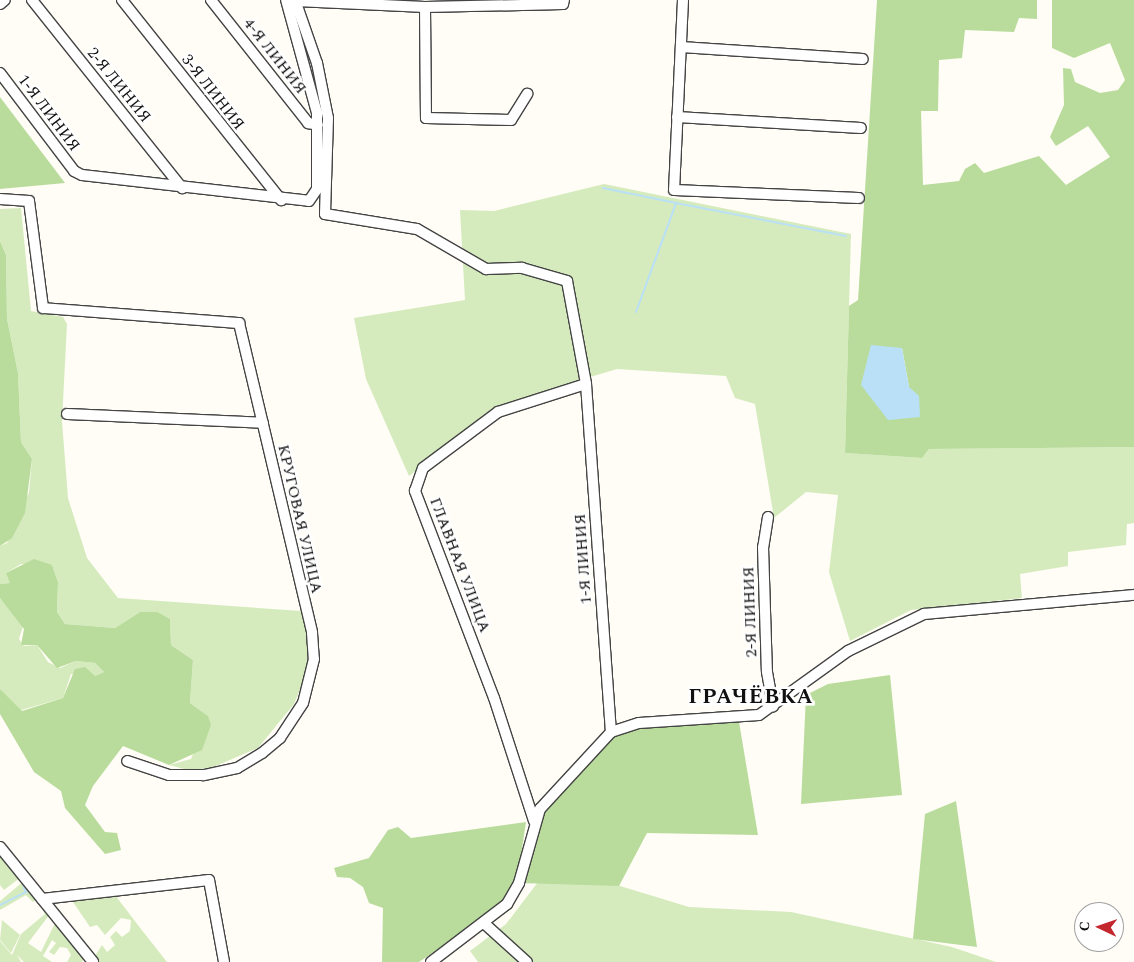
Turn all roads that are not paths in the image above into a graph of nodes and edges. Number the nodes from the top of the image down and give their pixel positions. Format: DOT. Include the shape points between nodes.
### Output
graph roads {
  1 [pos="5,0"];
  2 [pos="32,0"];
  3 [pos="122,0"];
  4 [pos="211,0"];
  5 [pos="292,0"];
  6 [pos="564,0"];
  7 [pos="683,0"];
  8 [pos="0,4"];
  9 [pos="425,7"];
  10 [pos="681,47"];
  11 [pos="864,59"];
  12 [pos="0,73"];
  13 [pos="527,94"];
  14 [pos="677,117"];
  15 [pos="318,125"];
  16 [pos="861,128"];
  17 [pos="182,188"];
  18 [pos="859,198"];
  19 [pos="0,199"];
  20 [pos="281,200"];
  21 [pos="586,384"];
  22 [pos="67,414"];
  23 [pos="263,423"];
  24 [pos="768,517"];
  25 [pos="1134,596"];
  26 [pos="773,706"];
  27 [pos="610,732"];
  28 [pos="127,761"];
  29 [pos="534,822"];
  30 [pos="0,846"];
  31 [pos="42,899"];
  32 [pos="486,925"];
  33 [pos="89,961"];
  34 [pos="224,962"];
  35 [pos="431,962"];
  36 [pos="527,962"];
  1 -- 8 [label="street"];
  2 -- 17 [label="street, 2-Я ЛИНИЯ"];
  3 -- 20 [label="street, 3-Я ЛИНИЯ"];
  4 -- 15 [label="street, 4-Я ЛИНИЯ" via="308,123"];
  5 -- 9 [label="street"];
  5 -- 15 [label="street"];
  5 -- 21 [label="street, 1-Я ЛИНИЯ" via="317,63 328,118 325,214 417,229 486,269 522,268 567,281"];
  6 -- 9 [label="street" via="564,4"];
  7 -- 10 [label="street"];
  9 -- 13 [label="street" via="426,118 511,120"];
  10 -- 11 [label="street"];
  10 -- 14 [label="street"];
  12 -- 17 [label="street, 1-Я ЛИНИЯ" via="74,171 93,178"];
  14 -- 16 [label="street"];
  14 -- 18 [label="street" via="674,190"];
  15 -- 20 [label="street" via="314,197 309,201"];
  17 -- 20 [label="street"];
  19 -- 23 [label="street, КРУГОВАЯ УЛИЦА" via="28,200 39,302 50,310 239,323"];
  21 -- 27 [label="street, 1-Я ЛИНИЯ"];
  21 -- 29 [label="street, ГЛАВНАЯ УЛИЦА" via="498,412 423,468 415,491 494,698"];
  22 -- 23 [label="street"];
  23 -- 28 [label="street, КРУГОВАЯ УЛИЦА" via="312,633 314,659 303,703 280,738 237,768 203,775 169,775"];
  24 -- 26 [label="street, 2-Я ЛИНИЯ" via="764,557"];
  25 -- 26 [label="street" via="924,614 848,651"];
  26 -- 27 [label="street" via="759,715 639,723"];
  27 -- 29 [label="street" via="540,809"];
  29 -- 32 [label="street" via="519,883 508,904"];
  30 -- 31 [label="street"];
  31 -- 33 [label="street"];
  31 -- 34 [label="street" via="209,880"];
  32 -- 35 [label="street"];
  32 -- 36 [label="street"];
}
